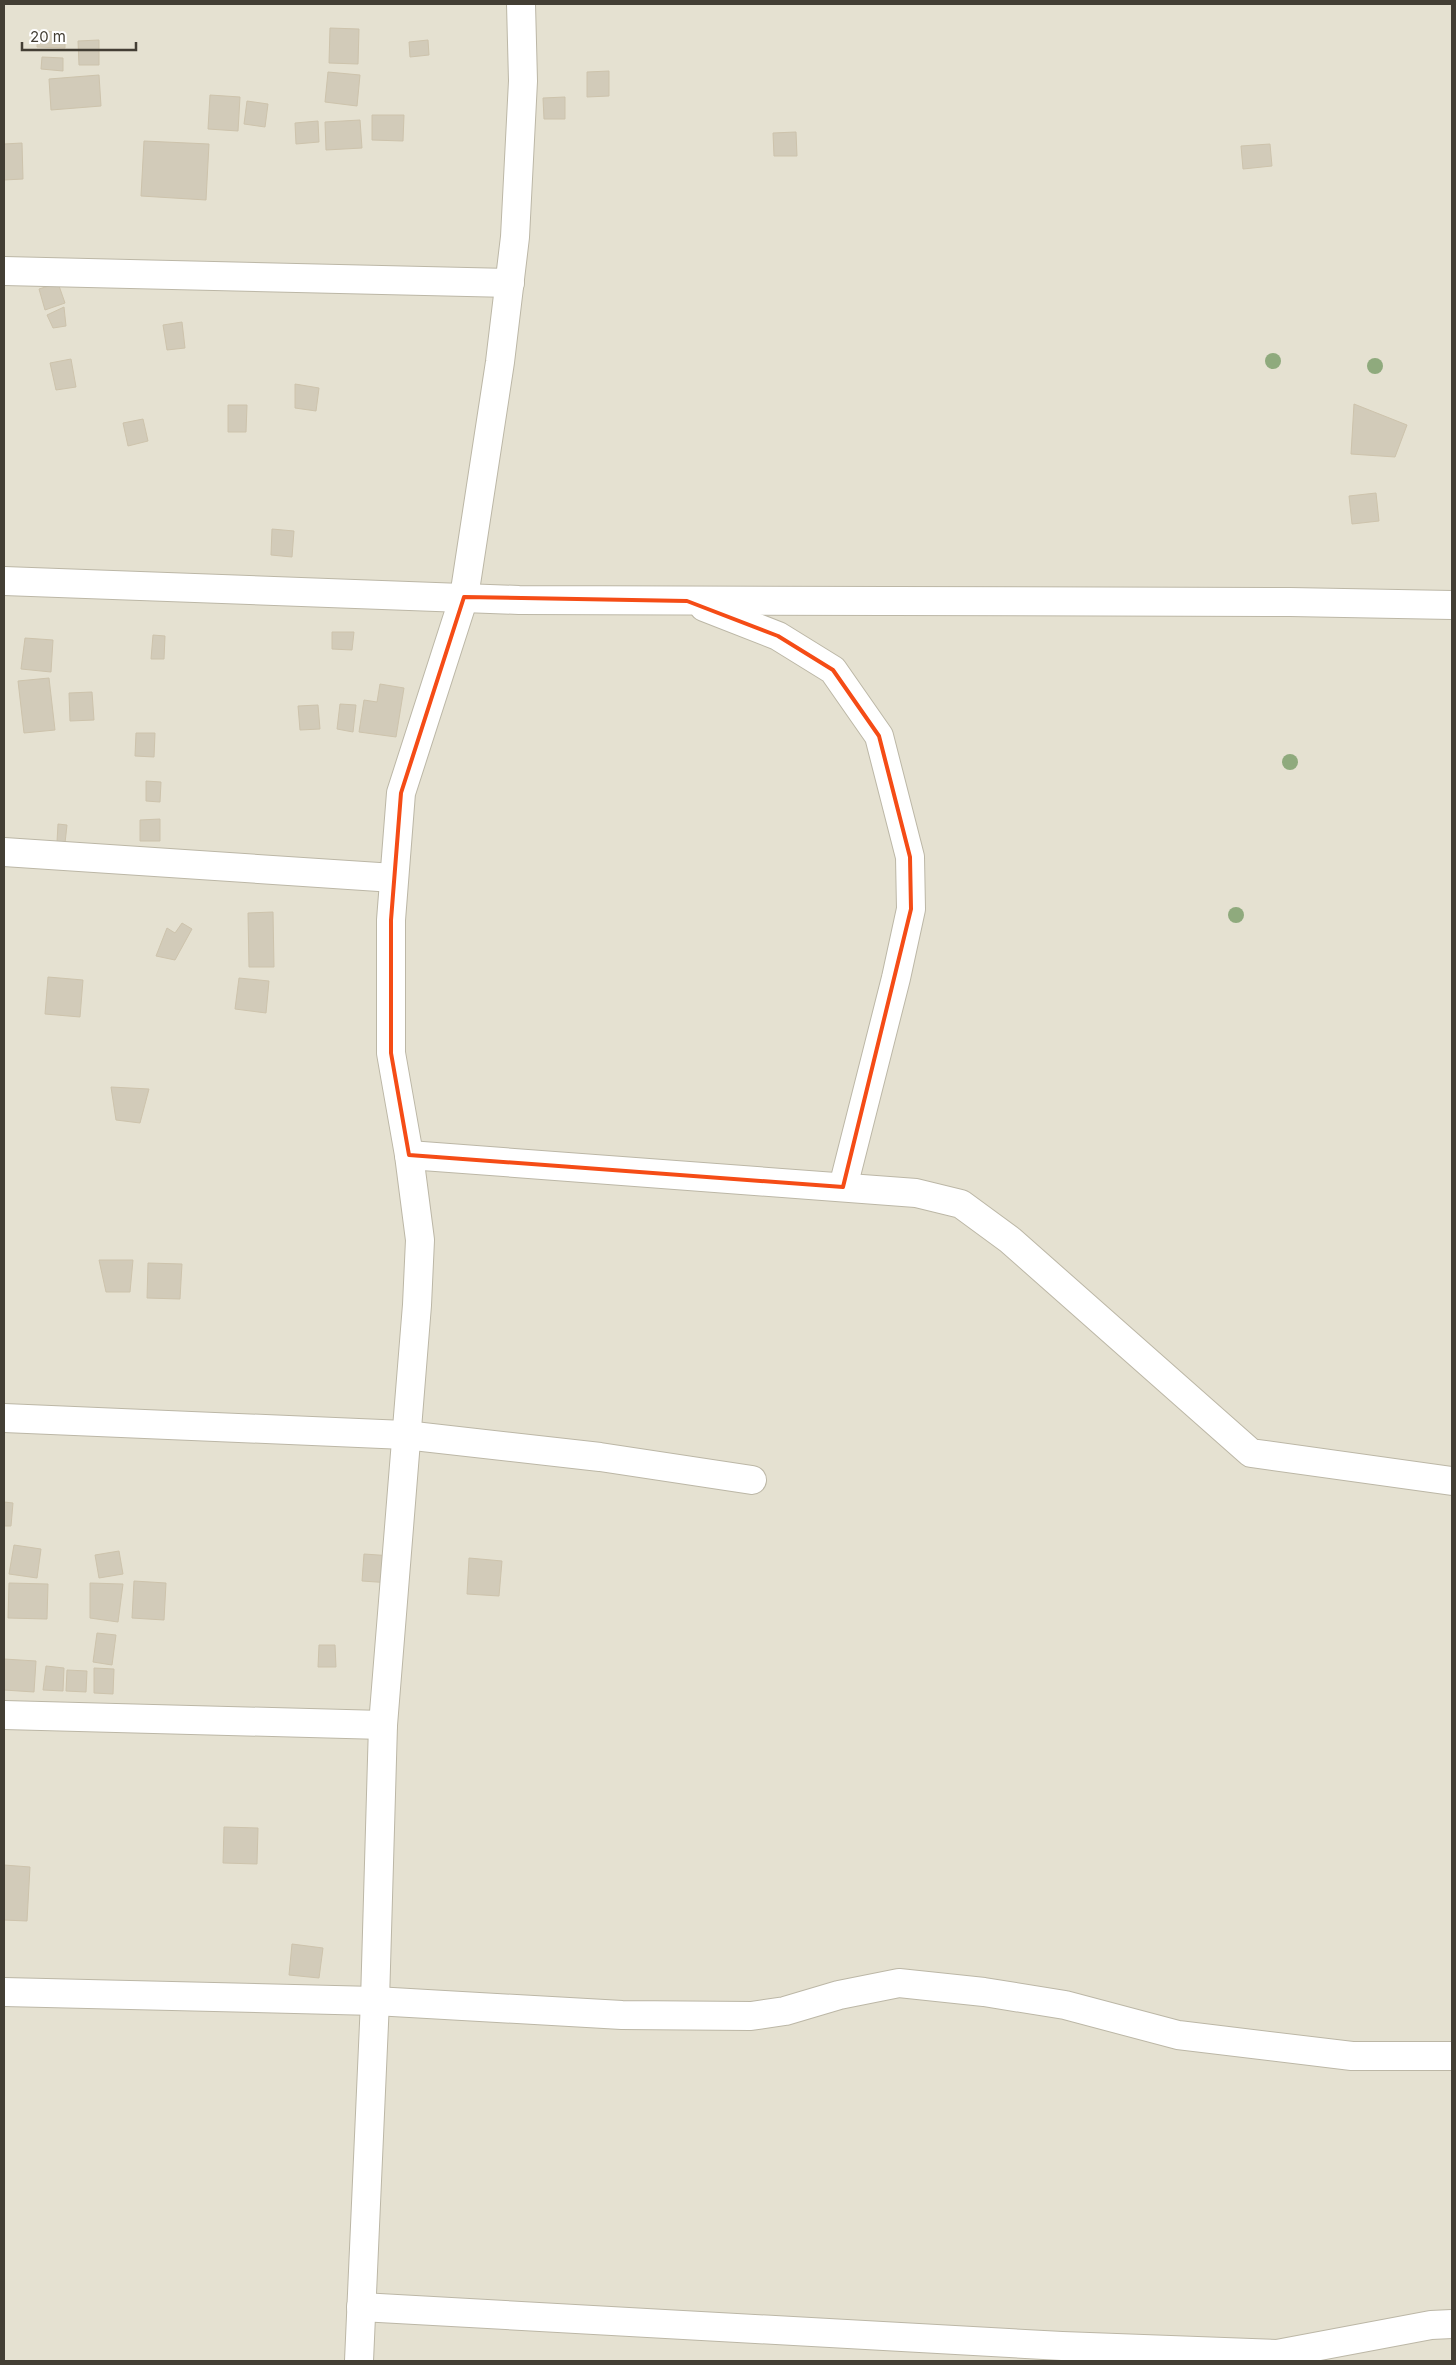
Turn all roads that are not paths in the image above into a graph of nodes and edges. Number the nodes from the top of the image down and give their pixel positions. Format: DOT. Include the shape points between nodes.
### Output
graph roads {
  1 [pos="521,4"];
  2 [pos="4,271"];
  3 [pos="510,282"];
  4 [pos="4,581"];
  5 [pos="464,597"];
  6 [pos="687,601"];
  7 [pos="1452,605"];
  8 [pos="4,852"];
  9 [pos="394,878"];
  10 [pos="409,1154"];
  11 [pos="843,1187"];
  12 [pos="4,1418"];
  13 [pos="405,1435"];
  14 [pos="752,1480"];
  15 [pos="1452,1481"];
  16 [pos="4,1715"];
  17 [pos="383,1724"];
  18 [pos="4,1992"];
  19 [pos="374,2001"];
  20 [pos="1452,2056"];
  21 [pos="361,2307"];
  22 [pos="1452,2324"];
  23 [pos="359,2361"];
  1 -- 3 [label="street" via="523,81"];
  2 -- 3 [label="street"];
  3 -- 5 [label="street"];
  4 -- 5 [label="street"];
  5 -- 6 [label="street"];
  5 -- 9 [label="street" via="401,793"];
  6 -- 7 [label="street"];
  6 -- 11 [label="street" via="778,636 833,670 879,736 910,857 911,909"];
  8 -- 9 [label="street"];
  9 -- 10 [label="street" via="391,1053"];
  10 -- 11 [label="street"];
  10 -- 13 [label="street" via="420,1240"];
  11 -- 15 [label="street" via="916,1193 960,1204 1010,1240 1251,1454"];
  12 -- 13 [label="street"];
  13 -- 14 [label="street" via="600,1457"];
  13 -- 17 [label="street"];
  16 -- 17 [label="street"];
  17 -- 19 [label="street"];
  18 -- 19 [label="street"];
  19 -- 20 [label="street" via="622,2015 751,2016 785,2011 839,1995 898,1983 1065,2005 1178,2035 1352,2056"];
  19 -- 21 [label="street"];
  21 -- 22 [label="street" via="1277,2354 1431,2325"];
  21 -- 23 [label="street"];
}
